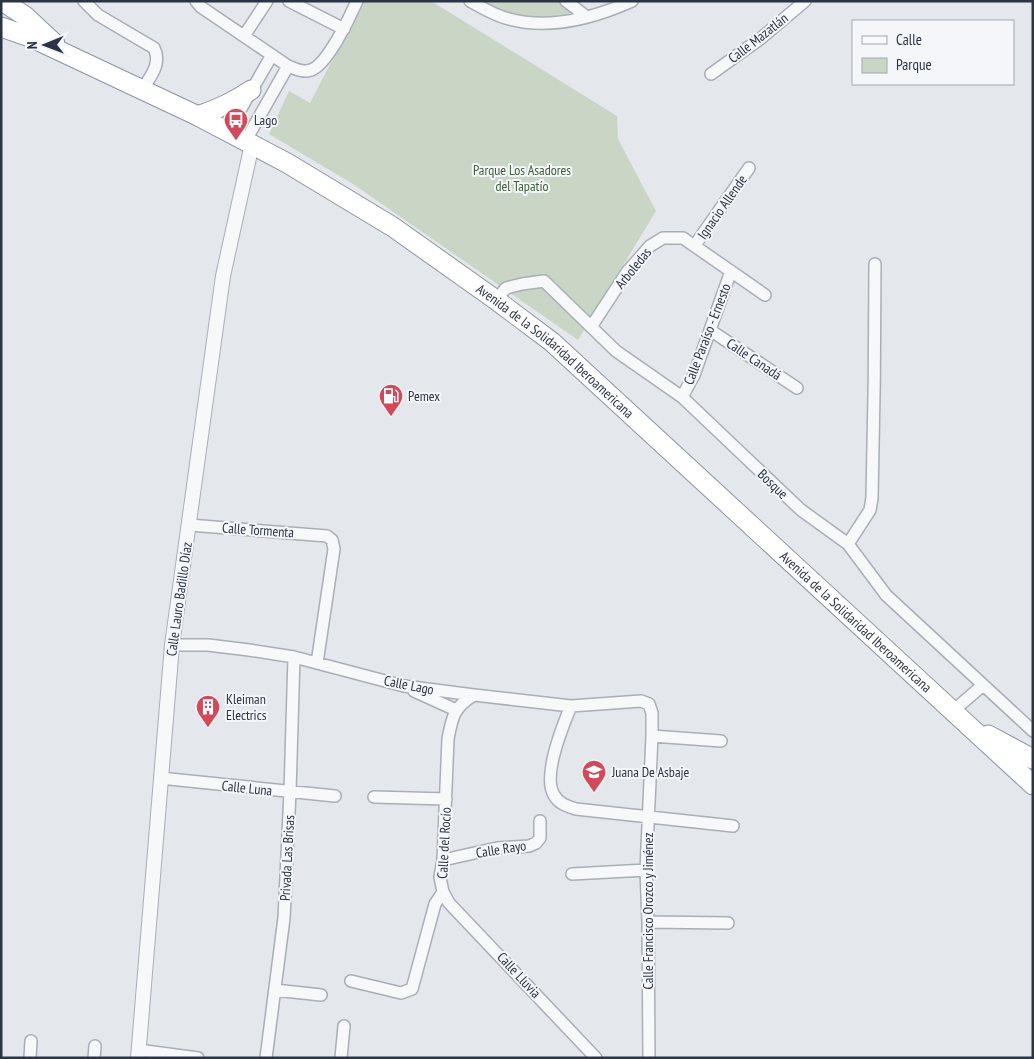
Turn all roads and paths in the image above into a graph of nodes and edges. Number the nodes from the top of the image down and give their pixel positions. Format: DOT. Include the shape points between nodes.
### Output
graph roads {
  1 [pos="2,1"];
  2 [pos="84,1"];
  3 [pos="196,1"];
  4 [pos="267,1"];
  5 [pos="288,1"];
  6 [pos="357,1"];
  7 [pos="470,1"];
  8 [pos="566,1"];
  9 [pos="632,1"];
  10 [pos="805,1"];
  11 [pos="588,17"];
  12 [pos="1,27"];
  13 [pos="344,29"];
  14 [pos="244,36"];
  15 [pos="62,52"];
  16 [pos="272,55"];
  17 [pos="288,66"];
  18 [pos="711,74"];
  19 [pos="142,90"];
  20 [pos="251,90"];
  21 [pos="198,116"];
  22 [pos="228,131"];
  23 [pos="249,142"];
  24 [pos="749,168"];
  25 [pos="695,245"];
  26 [pos="875,264"];
  27 [pos="731,271"];
  28 [pos="765,295"];
  29 [pos="496,300"];
  30 [pos="591,327"];
  31 [pos="710,330"];
  32 [pos="797,388"];
  33 [pos="682,397"];
  34 [pos="189,525"];
  35 [pos="848,544"];
  36 [pos="172,645"];
  37 [pos="294,658"];
  38 [pos="317,663"];
  39 [pos="983,685"];
  40 [pos="404,686"];
  41 [pos="474,695"];
  42 [pos="649,704"];
  43 [pos="571,706"];
  44 [pos="456,710"];
  45 [pos="958,717"];
  46 [pos="1033,731"];
  47 [pos="652,736"];
  48 [pos="720,741"];
  49 [pos="1033,759"];
  50 [pos="160,778"];
  51 [pos="1033,785"];
  52 [pos="290,792"];
  53 [pos="335,796"];
  54 [pos="374,797"];
  55 [pos="446,798"];
  56 [pos="648,817"];
  57 [pos="540,821"];
  58 [pos="733,826"];
  59 [pos="443,860"];
  60 [pos="646,870"];
  61 [pos="572,874"];
  62 [pos="443,892"];
  63 [pos="648,922"];
  64 [pos="728,923"];
  65 [pos="351,981"];
  66 [pos="275,990"];
  67 [pos="321,995"];
  68 [pos="344,1026"];
  69 [pos="31,1041"];
  70 [pos="95,1046"];
  71 [pos="138,1054"];
  72 [pos="30,1058"];
  73 [pos="94,1058"];
  74 [pos="198,1058"];
  75 [pos="266,1058"];
  76 [pos="341,1058"];
  77 [pos="596,1058"];
  78 [pos="649,1058"];
  1 -- 15 [label="highway" via="38,27"];
  2 -- 19 [label="street" via="98,15 154,48 156,65"];
  3 -- 14 [label="street" via="201,8"];
  4 -- 14 [label="street"];
  5 -- 13 [label="street"];
  6 -- 13 [label="street"];
  7 -- 11 [label="street" via="508,19 537,24"];
  8 -- 11 [label="street"];
  9 -- 11 [label="street"];
  10 -- 18 [label="street, Calle Mazatlán"];
  12 -- 15 [label="highway, Avenida de la Solidaridad Iberoamericana"];
  13 -- 17 [label="street" via="316,68 302,71"];
  14 -- 16 [label="street"];
  15 -- 19 [label="highway, Avenida de la Solidaridad Iberoamericana"];
  16 -- 17 [label="street"];
  16 -- 20 [label="street"];
  17 -- 23 [label="street"];
  19 -- 21 [label="highway, Avenida de la Solidaridad Iberoamericana"];
  20 -- 21 [label="highway" via="217,110"];
  20 -- 22 [label="street"];
  21 -- 22 [label="highway, Avenida de la Solidaridad Iberoamericana"];
  22 -- 23 [label="highway, Avenida de la Solidaridad Iberoamericana"];
  23 -- 29 [label="highway, Avenida de la Solidaridad Iberoamericana" via="393,227"];
  23 -- 34 [label="street, Calle Lauro Badillo Díaz" via="223,276"];
  24 -- 25 [label="street, Ignacio Allende"];
  25 -- 27 [label="street, Arboledas"];
  25 -- 30 [label="street, Arboledas" via="683,238 663,238 650,246 627,272"];
  26 -- 35 [label="street" via="872,498 870,510"];
  27 -- 28 [label="street, Arboledas"];
  27 -- 31 [label="street, Calle Paraíso - Ernesto"];
  29 -- 30 [label="street, Bosque" via="506,288 544,282"];
  29 -- 45 [label="highway, Avenida de la Solidaridad Iberoamericana" via="559,348"];
  30 -- 33 [label="street, Bosque" via="616,351"];
  31 -- 32 [label="street, Calle Canadá"];
  31 -- 33 [label="street, Calle Paraíso - Ernesto" via="694,375"];
  33 -- 35 [label="street, Bosque" via="801,510"];
  34 -- 36 [label="street, Calle Lauro Badillo Díaz"];
  34 -- 38 [label="street, Calle Tormenta" via="327,536 332,540 334,549"];
  35 -- 39 [label="street, Bosque" via="886,595"];
  36 -- 37 [label="street, Calle Lago" via="208,645"];
  36 -- 50 [label="street, Calle Lauro Badillo Díaz"];
  37 -- 38 [label="street, Calle Lago"];
  37 -- 52 [label="street, Privada Las Brisas"];
  38 -- 40 [label="street, Calle Lago"];
  39 -- 45 [label="street"];
  39 -- 46 [label="street, Bosque"];
  40 -- 41 [label="street, Calle Lago"];
  40 -- 44 [label="street"];
  41 -- 43 [label="street, Calle Lago"];
  41 -- 44 [label="street"];
  42 -- 43 [label="street, Calle Lago" via="641,701"];
  42 -- 47 [label="street, Calle Francisco Orozco y Jiménez"];
  43 -- 56 [label="street" via="556,743 550,777 553,794 564,806 576,809"];
  44 -- 55 [label="street, Calle del Rocío" via="448,739"];
  45 -- 49 [label="highway"];
  45 -- 51 [label="highway, Avenida de la Solidaridad Iberoamericana"];
  47 -- 48 [label="street"];
  47 -- 56 [label="street, Calle Francisco Orozco y Jiménez"];
  50 -- 52 [label="street, Calle Luna"];
  50 -- 71 [label="street, Calle Lauro Badillo Díaz"];
  52 -- 53 [label="street, Calle Luna"];
  52 -- 66 [label="street, Privada Las Brisas" via="284,918"];
  54 -- 55 [label="street"];
  55 -- 59 [label="street, Calle del Rocío"];
  56 -- 58 [label="street"];
  56 -- 60 [label="street, Calle Francisco Orozco y Jiménez"];
  57 -- 59 [label="street, Calle Rayo" via="540,838 529,846 497,848"];
  59 -- 62 [label="street, Calle del Rocío" via="440,877"];
  60 -- 61 [label="street"];
  60 -- 63 [label="street, Calle Francisco Orozco y Jiménez"];
  62 -- 65 [label="street, Calle del Rocío" via="435,904 412,989 401,993"];
  62 -- 77 [label="street, Calle Lluvia" via="449,903"];
  63 -- 64 [label="street"];
  63 -- 78 [label="street, Calle Francisco Orozco y Jiménez"];
  66 -- 67 [label="street"];
  66 -- 75 [label="street, Privada Las Brisas"];
  68 -- 76 [label="street"];
  69 -- 72 [label="street"];
  70 -- 73 [label="street"];
  71 -- 74 [label="street"];
}
